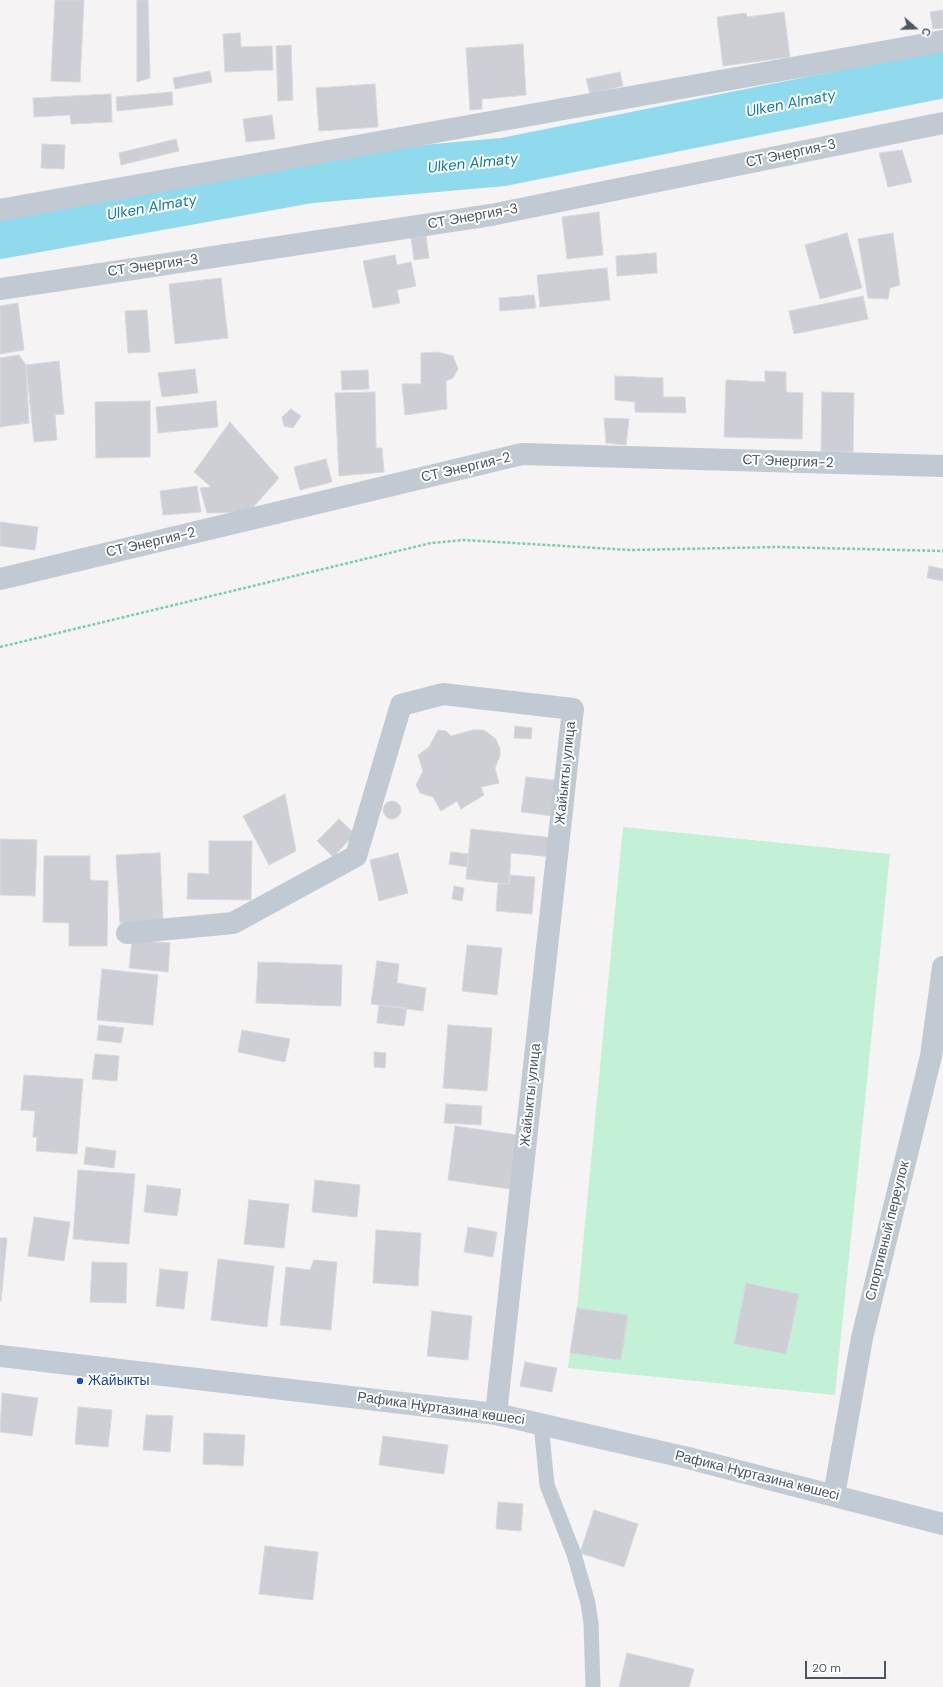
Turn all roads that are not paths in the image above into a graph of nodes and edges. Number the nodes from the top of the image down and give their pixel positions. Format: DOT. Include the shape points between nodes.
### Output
graph roads {
  1 [pos="943,41"];
  2 [pos="943,123"];
  3 [pos="0,210"];
  4 [pos="0,289"];
  5 [pos="943,466"];
  6 [pos="0,579"];
  7 [pos="127,933"];
  8 [pos="943,967"];
  9 [pos="0,1356"];
  10 [pos="496,1414"];
  11 [pos="541,1424"];
  12 [pos="834,1495"];
  13 [pos="943,1524"];
  14 [pos="593,1687"];
  1 -- 3 [label="street"];
  2 -- 4 [label="street, СТ Энергия-3" via="491,215"];
  5 -- 6 [label="street, СТ Энергия-2" via="522,454"];
  7 -- 10 [label="street, Жайыкты улица" via="234,923 356,856 401,705 443,694 573,709"];
  8 -- 12 [label="street, Спортивный переулок" via="930,1056 862,1338"];
  9 -- 10 [label="street, Рафика Нұртазина көшесі"];
  10 -- 11 [label="street, Рафика Нұртазина көшесі"];
  11 -- 12 [label="street, Рафика Нұртазина көшесі"];
  11 -- 14 [label="lane" via="547,1485 574,1554 588,1603"];
  12 -- 13 [label="street, Рафика Нұртазина көшесі"];
}
